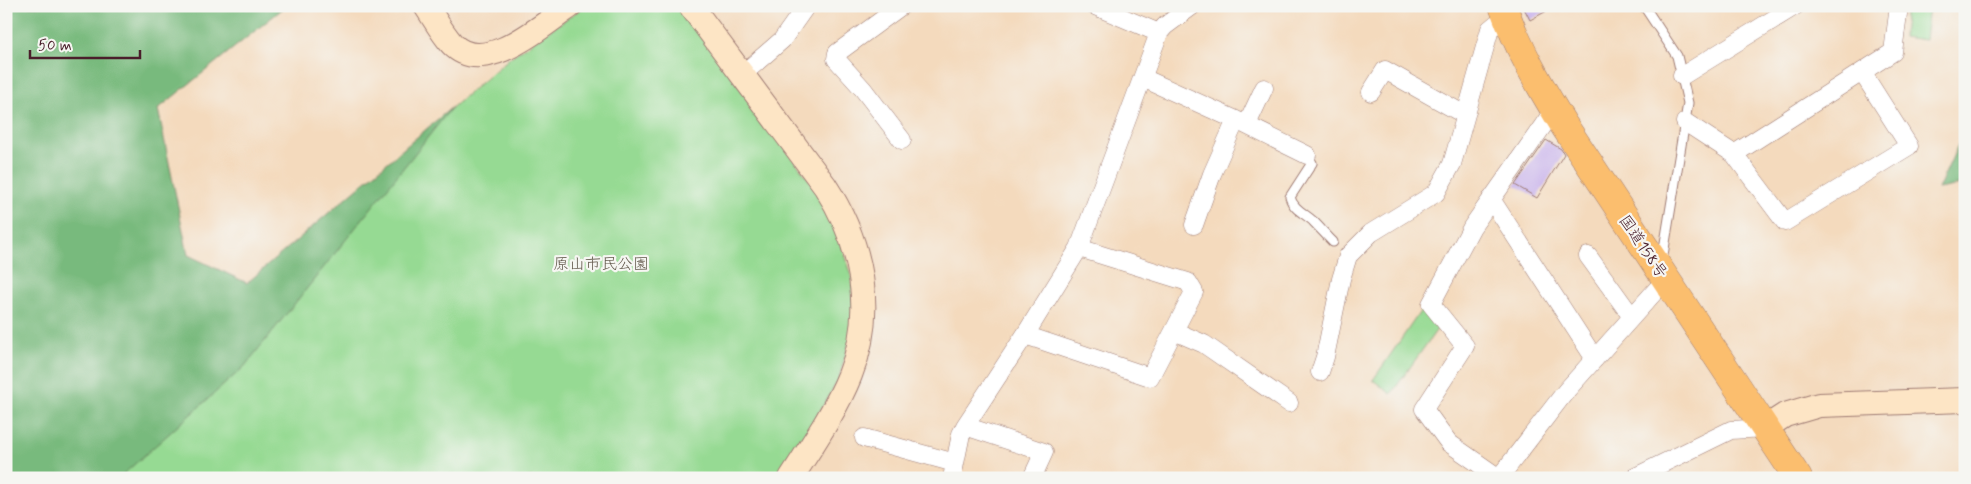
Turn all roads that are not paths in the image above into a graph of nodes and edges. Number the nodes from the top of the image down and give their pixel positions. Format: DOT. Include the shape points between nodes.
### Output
graph roads {
  1 [pos="426,6"];
  2 [pos="570,6"];
  3 [pos="691,6"];
  4 [pos="806,6"];
  5 [pos="901,6"];
  6 [pos="1095,6"];
  7 [pos="1192,6"];
  8 [pos="1644,6"];
  9 [pos="1795,6"];
  10 [pos="1898,6"];
  11 [pos="1505,11"];
  12 [pos="1159,33"];
  13 [pos="1862,72"];
  14 [pos="743,74"];
  15 [pos="1682,76"];
  16 [pos="1143,78"];
  17 [pos="1264,88"];
  18 [pos="1371,92"];
  19 [pos="1554,110"];
  20 [pos="1465,116"];
  21 [pos="1685,122"];
  22 [pos="1242,123"];
  23 [pos="902,140"];
  24 [pos="1734,154"];
  25 [pos="1307,155"];
  26 [pos="1491,199"];
  27 [pos="1194,225"];
  28 [pos="1333,242"];
  29 [pos="1080,248"];
  30 [pos="1588,256"];
  31 [pos="1663,275"];
  32 [pos="1632,317"];
  33 [pos="1174,331"];
  34 [pos="1025,335"];
  35 [pos="1595,359"];
  36 [pos="1320,372"];
  37 [pos="1965,400"];
  38 [pos="1289,403"];
  39 [pos="965,426"];
  40 [pos="1765,428"];
  41 [pos="864,438"];
  42 [pos="953,471"];
  43 [pos="791,478"];
  44 [pos="1032,478"];
  45 [pos="1632,478"];
  46 [pos="1798,478"];
  1 -- 2 [label="street" via="453,45 468,53 487,55 509,48"];
  3 -- 14 [label="street"];
  4 -- 14 [label="street" via="782,40"];
  5 -- 23 [label="street" via="836,53 836,59"];
  6 -- 12 [label="street"];
  7 -- 12 [label="street"];
  8 -- 15 [label="lane" via="1677,56"];
  9 -- 15 [label="street"];
  10 -- 13 [label="street" via="1893,52"];
  11 -- 19 [label="highway, 国道158号" via="1514,37"];
  11 -- 20 [label="street" via="1490,29"];
  12 -- 16 [label="street"];
  13 -- 24 [label="street"];
  13 -- 24 [label="street" via="1909,146 1785,222"];
  14 -- 43 [label="street" via="839,207 855,248 864,294 860,337 850,376"];
  15 -- 21 [label="lane" via="1688,102"];
  16 -- 22 [label="street"];
  16 -- 29 [label="street"];
  17 -- 22 [label="street" via="1250,118"];
  18 -- 20 [label="street" via="1385,70"];
  19 -- 26 [label="street"];
  19 -- 31 [label="highway, 国道158号"];
  20 -- 36 [label="street" via="1452,164 1436,193 1371,233 1348,256"];
  21 -- 24 [label="street"];
  21 -- 31 [label="lane"];
  22 -- 25 [label="street"];
  22 -- 27 [label="street" via="1212,174"];
  25 -- 28 [label="lane" via="1312,162 1290,197 1296,209"];
  26 -- 35 [label="street"];
  26 -- 35 [label="street" via="1472,227 1431,304 1465,346 1424,409 1449,443 1498,478"];
  29 -- 33 [label="street" via="1188,282 1194,292"];
  29 -- 34 [label="street"];
  30 -- 32 [label="street"];
  31 -- 32 [label="street"];
  31 -- 40 [label="highway, 国道158号"];
  32 -- 35 [label="street"];
  33 -- 34 [label="street" via="1150,376"];
  33 -- 38 [label="street" via="1204,344"];
  34 -- 39 [label="street"];
  37 -- 40 [label="street" via="1819,405 1785,415"];
  39 -- 42 [label="street"];
  39 -- 44 [label="street" via="1044,452"];
  40 -- 45 [label="street" via="1731,430"];
  40 -- 46 [label="highway, 国道158号"];
  41 -- 42 [label="street"];
}
